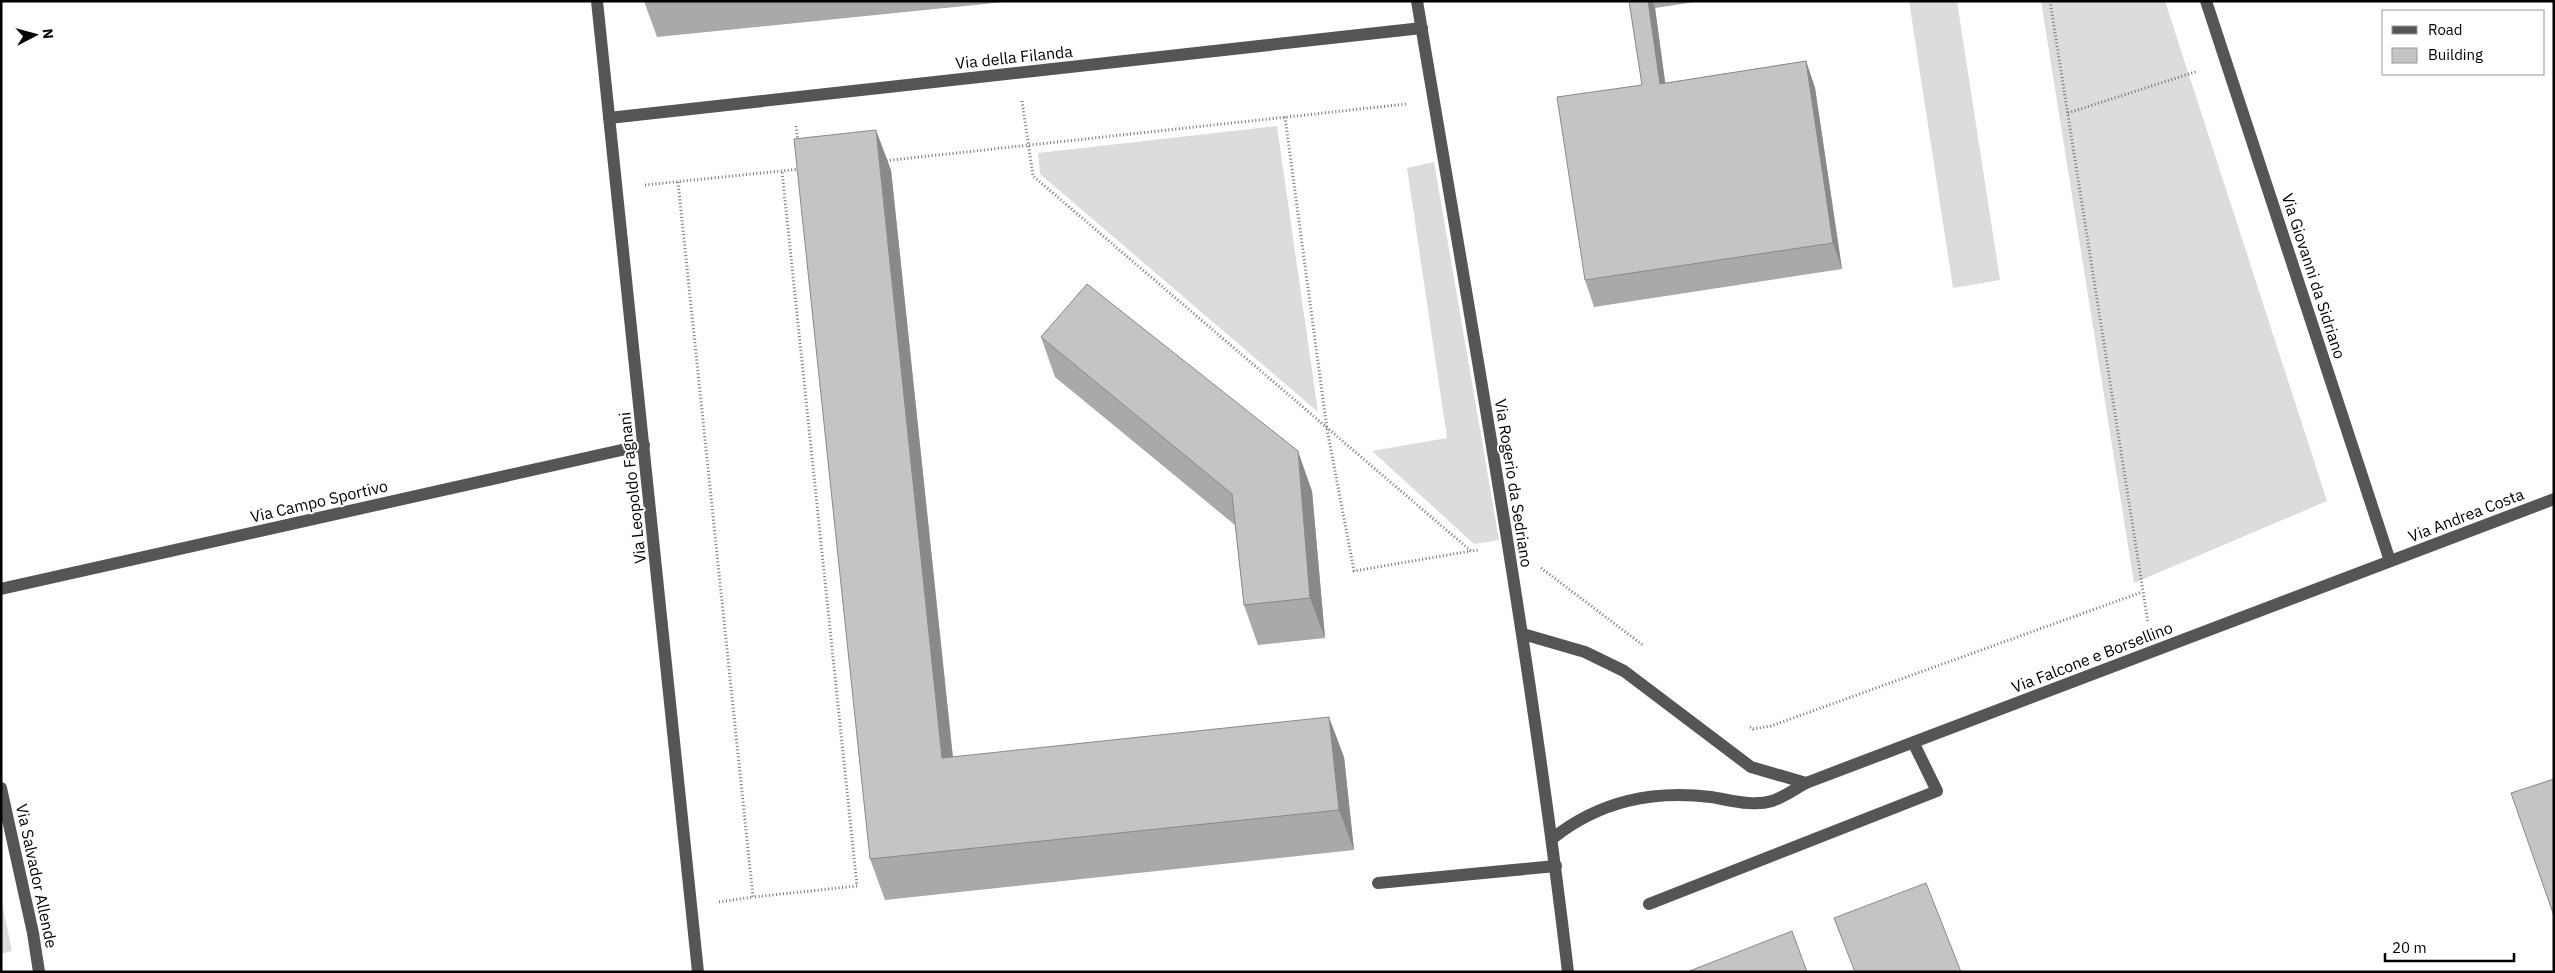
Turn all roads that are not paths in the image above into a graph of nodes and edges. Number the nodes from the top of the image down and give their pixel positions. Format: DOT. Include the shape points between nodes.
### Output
graph roads {
  1 [pos="598,1"];
  2 [pos="1417,1"];
  3 [pos="2209,2"];
  4 [pos="1422,28"];
  5 [pos="609,118"];
  6 [pos="644,444"];
  7 [pos="2554,499"];
  8 [pos="2390,561"];
  9 [pos="1,589"];
  10 [pos="1523,634"];
  11 [pos="1914,744"];
  12 [pos="1806,783"];
  13 [pos="1,788"];
  14 [pos="1553,838"];
  15 [pos="1556,866"];
  16 [pos="1378,883"];
  17 [pos="1649,904"];
  18 [pos="39,972"];
  19 [pos="698,972"];
  20 [pos="1568,972"];
  1 -- 5 [label="street, Via Leopoldo Fagnani"];
  2 -- 4 [label="street, Via Rogerio da Sedriano"];
  3 -- 8 [label="street, Via Giovanni da Sidriano"];
  4 -- 5 [label="street, Via della Filanda"];
  4 -- 10 [label="street, Via Rogerio da Sedriano"];
  5 -- 6 [label="street, Via Leopoldo Fagnani"];
  6 -- 9 [label="street, Via Campo Sportivo"];
  6 -- 19 [label="street, Via Leopoldo Fagnani"];
  7 -- 8 [label="street, Via Andrea Costa"];
  8 -- 11 [label="street, Via Falcone e Borsellino"];
  10 -- 12 [label="street" via="1585,652 1624,671 1751,767"];
  10 -- 14 [label="street, Via Rogerio da Sedriano"];
  11 -- 12 [label="street, Via Falcone e Borsellino"];
  11 -- 17 [label="street" via="1936,791"];
  12 -- 14 [label="street, Via Falcone e Borsellino" via="1772,801 1749,803 1687,795 1650,796 1612,804 1574,821"];
  13 -- 18 [label="street, Via Salvador Allende"];
  14 -- 15 [label="street, Via Rogerio da Sedriano"];
  15 -- 16 [label="street"];
  15 -- 20 [label="street, Via Rogerio da Sedriano"];
}
